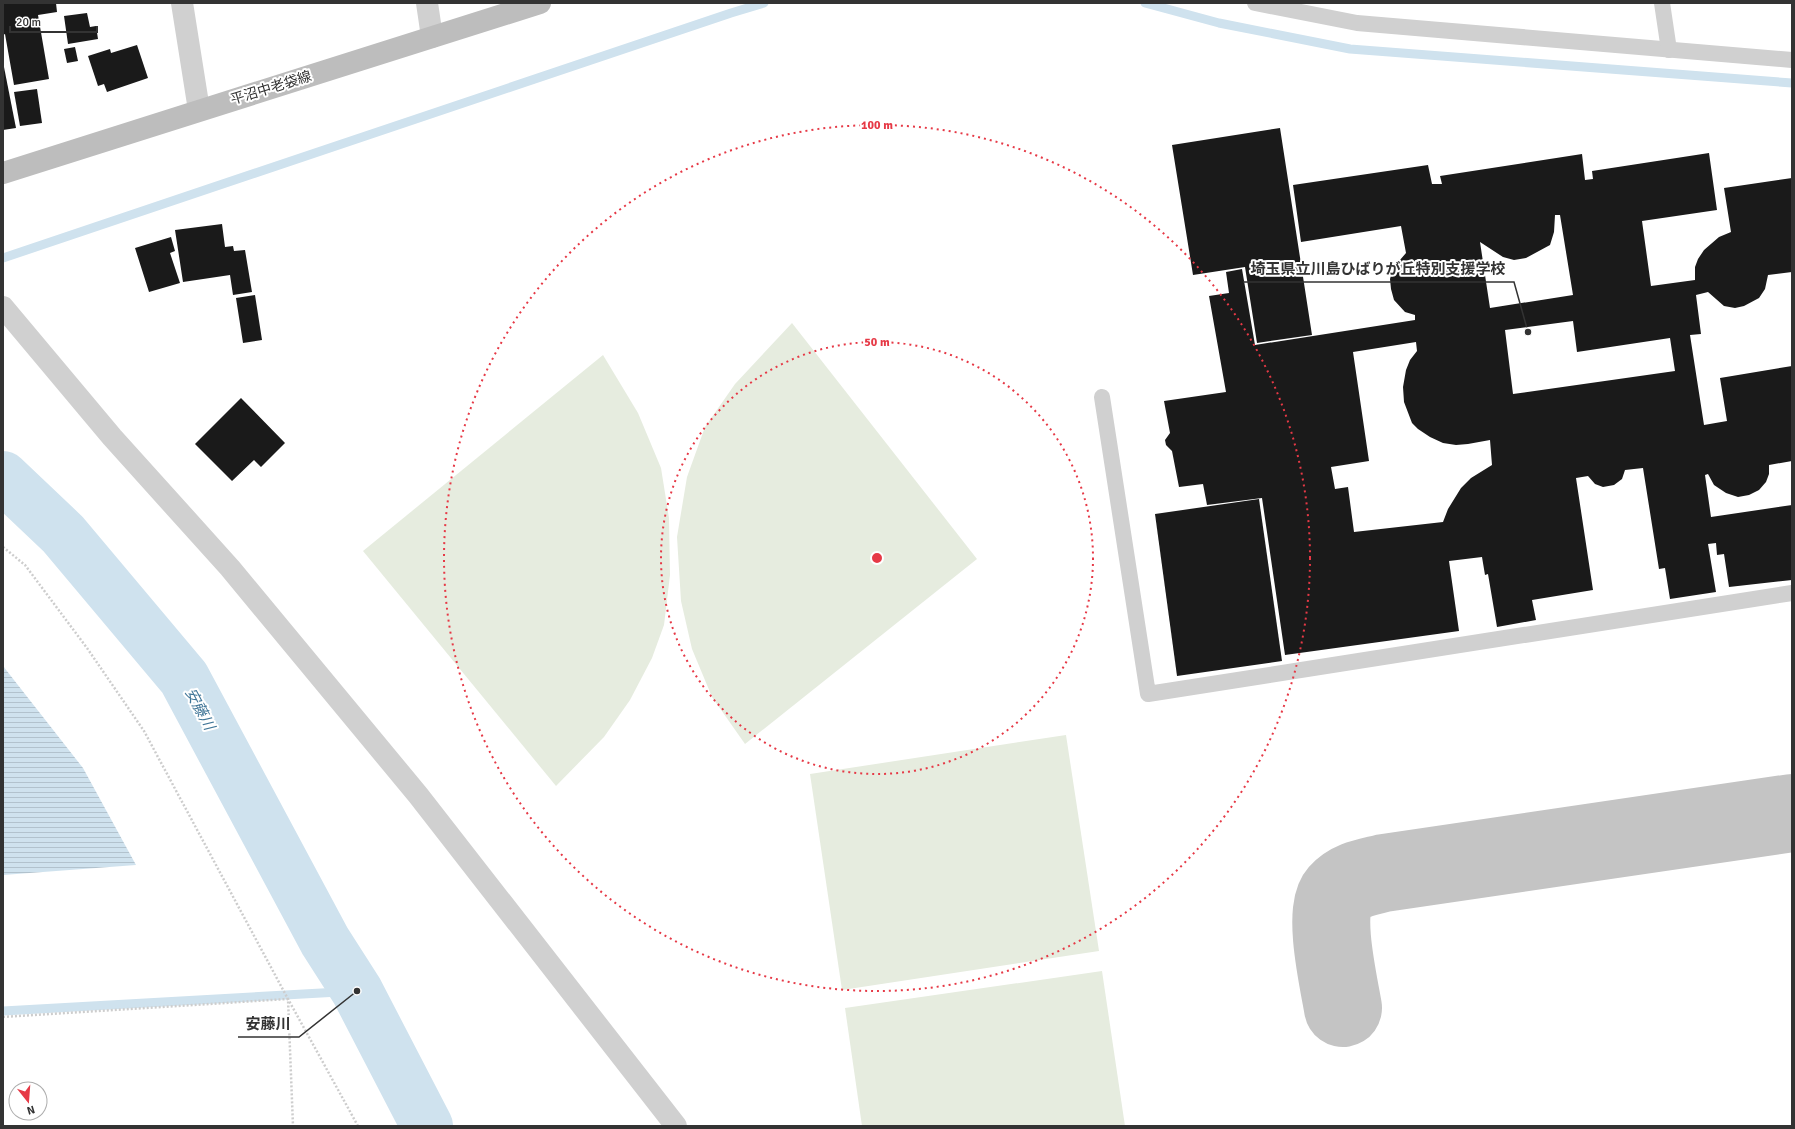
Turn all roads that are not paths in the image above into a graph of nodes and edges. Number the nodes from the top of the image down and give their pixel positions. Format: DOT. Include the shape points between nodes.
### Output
graph roads {
  1 [pos="182,3"];
  2 [pos="427,3"];
  3 [pos="540,3"];
  4 [pos="1255,3"];
  5 [pos="1662,3"];
  6 [pos="432,37"];
  7 [pos="1669,50"];
  8 [pos="1792,60"];
  9 [pos="199,110"];
  10 [pos="3,173"];
  11 [pos="3,307"];
  12 [pos="1102,397"];
  13 [pos="1792,593"];
  14 [pos="676,1126"];
  1 -- 9 [label="street"];
  2 -- 6 [label="street"];
  3 -- 6 [label="main road, 平沼中老袋線"];
  4 -- 7 [label="lane" via="1357,23"];
  5 -- 7 [label="lane"];
  6 -- 9 [label="main road, 平沼中老袋線"];
  7 -- 8 [label="lane"];
  9 -- 10 [label="main road, 平沼中老袋線"];
  11 -- 14 [label="street" via="112,437 230,568 418,796"];
  12 -- 13 [label="lane" via="1148,694"];
}
